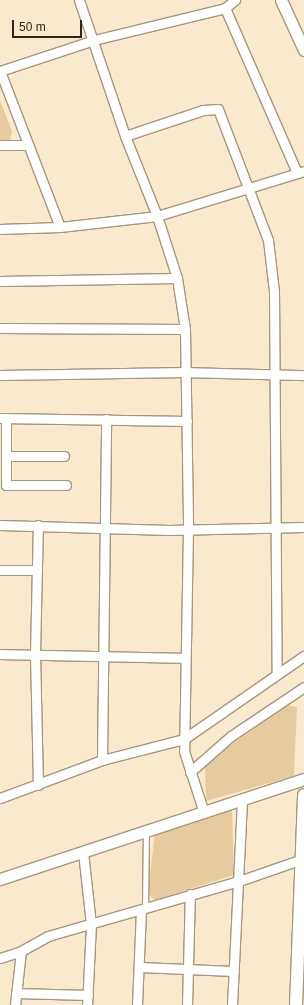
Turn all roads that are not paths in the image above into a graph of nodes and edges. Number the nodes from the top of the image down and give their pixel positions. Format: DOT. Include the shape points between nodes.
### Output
graph roads {
  1 [pos="79,0"];
  2 [pos="235,0"];
  3 [pos="281,0"];
  4 [pos="225,8"];
  5 [pos="94,40"];
  6 [pos="304,50"];
  7 [pos="0,71"];
  8 [pos="125,136"];
  9 [pos="0,145"];
  10 [pos="26,145"];
  11 [pos="301,172"];
  12 [pos="248,190"];
  13 [pos="156,216"];
  14 [pos="60,227"];
  15 [pos="0,229"];
  16 [pos="176,278"];
  17 [pos="0,281"];
  18 [pos="0,328"];
  19 [pos="185,329"];
  20 [pos="186,372"];
  21 [pos="275,374"];
  22 [pos="0,375"];
  23 [pos="304,375"];
  24 [pos="3,418"];
  25 [pos="106,419"];
  26 [pos="186,421"];
  27 [pos="6,456"];
  28 [pos="64,456"];
  29 [pos="66,485"];
  30 [pos="0,525"];
  31 [pos="38,525"];
  32 [pos="105,526"];
  33 [pos="304,527"];
  34 [pos="277,528"];
  35 [pos="188,529"];
  36 [pos="0,570"];
  37 [pos="37,570"];
  38 [pos="0,654"];
  39 [pos="35,654"];
  40 [pos="104,655"];
  41 [pos="304,656"];
  42 [pos="186,658"];
  43 [pos="277,674"];
  44 [pos="304,687"];
  45 [pos="184,739"];
  46 [pos="102,760"];
  47 [pos="190,772"];
  48 [pos="304,779"];
  49 [pos="38,785"];
  50 [pos="304,795"];
  51 [pos="0,798"];
  52 [pos="242,799"];
  53 [pos="204,813"];
  54 [pos="146,831"];
  55 [pos="83,852"];
  56 [pos="302,859"];
  57 [pos="0,879"];
  58 [pos="239,881"];
  59 [pos="190,894"];
  60 [pos="143,910"];
  61 [pos="90,924"];
  62 [pos="21,951"];
  63 [pos="0,958"];
  64 [pos="139,967"];
  65 [pos="189,970"];
  66 [pos="234,971"];
  67 [pos="16,993"];
  68 [pos="88,995"];
  69 [pos="15,1005"];
  70 [pos="87,1005"];
  71 [pos="137,1005"];
  72 [pos="187,1005"];
  73 [pos="232,1005"];
  74 [pos="296,1005"];
  1 -- 5 [label="street"];
  2 -- 4 [label="street"];
  3 -- 6 [label="street"];
  4 -- 5 [label="street"];
  4 -- 11 [label="street"];
  5 -- 7 [label="street"];
  5 -- 8 [label="street"];
  7 -- 10 [label="street"];
  8 -- 12 [label="street" via="203,110 218,109"];
  8 -- 13 [label="street"];
  9 -- 10 [label="street"];
  10 -- 14 [label="street"];
  11 -- 12 [label="street"];
  12 -- 13 [label="street"];
  12 -- 21 [label="street" via="268,240 272,265"];
  13 -- 14 [label="street"];
  13 -- 16 [label="street"];
  14 -- 15 [label="street"];
  16 -- 17 [label="street"];
  16 -- 19 [label="street"];
  18 -- 19 [label="street"];
  19 -- 20 [label="street"];
  20 -- 21 [label="street"];
  20 -- 22 [label="street"];
  20 -- 26 [label="street"];
  21 -- 23 [label="street"];
  21 -- 34 [label="street"];
  24 -- 25 [label="street"];
  24 -- 27 [label="street"];
  25 -- 26 [label="street"];
  25 -- 32 [label="street"];
  26 -- 35 [label="street"];
  27 -- 28 [label="street"];
  27 -- 29 [label="street" via="6,485"];
  30 -- 31 [label="street"];
  31 -- 32 [label="street"];
  31 -- 37 [label="street"];
  32 -- 35 [label="street"];
  32 -- 40 [label="street"];
  33 -- 34 [label="street"];
  34 -- 35 [label="street"];
  34 -- 43 [label="street"];
  35 -- 42 [label="street"];
  36 -- 37 [label="street"];
  37 -- 39 [label="street"];
  38 -- 39 [label="street"];
  39 -- 40 [label="street"];
  39 -- 49 [label="street"];
  40 -- 42 [label="street"];
  40 -- 46 [label="street"];
  41 -- 43 [label="street"];
  42 -- 45 [label="street"];
  43 -- 45 [label="street"];
  44 -- 47 [label="street" via="231,736"];
  45 -- 46 [label="street"];
  45 -- 47 [label="street" via="184,751"];
  46 -- 49 [label="street"];
  47 -- 53 [label="street"];
  48 -- 52 [label="street"];
  49 -- 51 [label="street"];
  50 -- 56 [label="main road"];
  52 -- 53 [label="street"];
  52 -- 58 [label="street"];
  53 -- 54 [label="street"];
  54 -- 55 [label="street"];
  54 -- 60 [label="lane"];
  55 -- 57 [label="street"];
  55 -- 61 [label="street"];
  56 -- 58 [label="street"];
  56 -- 74 [label="main road"];
  58 -- 59 [label="street"];
  58 -- 66 [label="street"];
  59 -- 60 [label="street"];
  59 -- 65 [label="street"];
  60 -- 61 [label="street"];
  60 -- 64 [label="street"];
  61 -- 62 [label="street" via="48,936"];
  61 -- 68 [label="street"];
  62 -- 63 [label="street"];
  62 -- 67 [label="street"];
  64 -- 65 [label="street"];
  64 -- 71 [label="street"];
  65 -- 66 [label="street"];
  65 -- 72 [label="street"];
  66 -- 73 [label="street"];
  67 -- 68 [label="street"];
  67 -- 69 [label="street"];
  68 -- 70 [label="street"];
}
